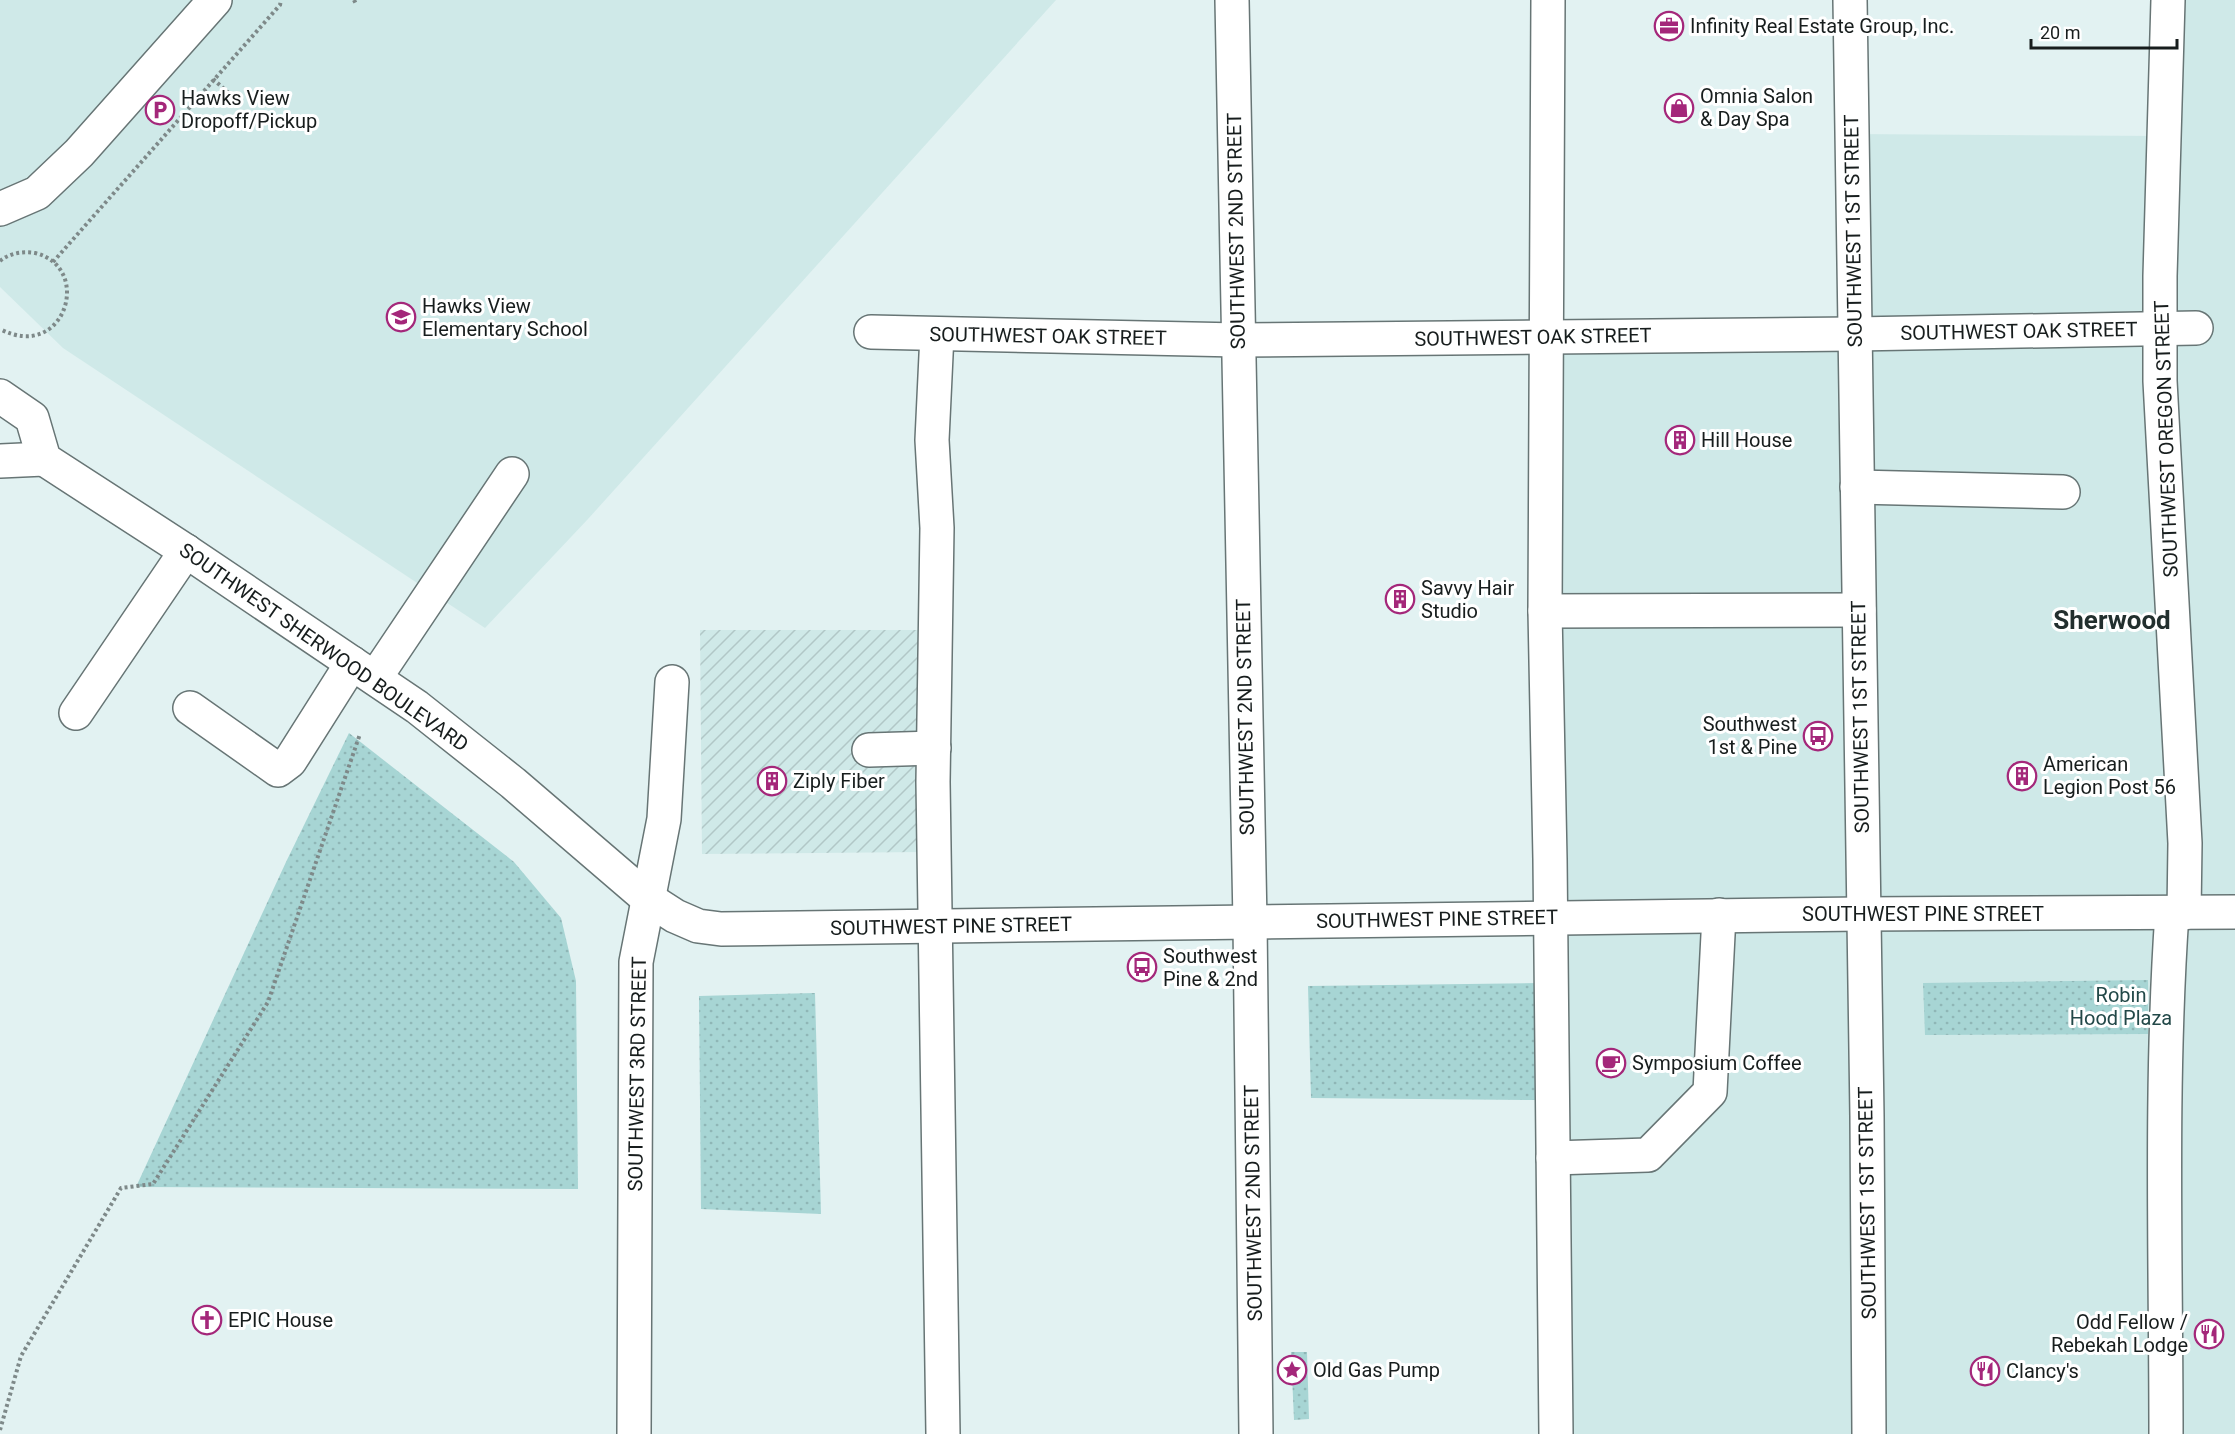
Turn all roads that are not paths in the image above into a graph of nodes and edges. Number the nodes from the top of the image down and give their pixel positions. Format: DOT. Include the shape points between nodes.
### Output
graph roads {
  1 [pos="215,0"];
  2 [pos="1232,0"];
  3 [pos="1548,0"];
  4 [pos="1850,0"];
  5 [pos="2168,0"];
  6 [pos="0,209"];
  7 [pos="2159,328"];
  8 [pos="2196,328"];
  9 [pos="871,332"];
  10 [pos="937,334"];
  11 [pos="1855,334"];
  12 [pos="1545,337"];
  13 [pos="1238,340"];
  14 [pos="0,396"];
  15 [pos="44,459"];
  16 [pos="0,461"];
  17 [pos="512,474"];
  18 [pos="1857,487"];
  19 [pos="2063,492"];
  20 [pos="186,551"];
  21 [pos="1858,610"];
  22 [pos="1545,611"];
  23 [pos="363,670"];
  24 [pos="672,682"];
  25 [pos="190,708"];
  26 [pos="76,713"];
  27 [pos="934,748"];
  28 [pos="869,750"];
  29 [pos="647,898"];
  30 [pos="2235,912"];
  31 [pos="2178,913"];
  32 [pos="1862,914"];
  33 [pos="1719,915"];
  34 [pos="1550,917"];
  35 [pos="1250,922"];
  36 [pos="935,926"];
  37 [pos="1553,1158"];
  38 [pos="634,1434"];
  39 [pos="943,1434"];
  40 [pos="1256,1434"];
  41 [pos="1556,1434"];
  42 [pos="1869,1434"];
  43 [pos="2166,1434"];
  1 -- 6 [label="street" via="80,153 37,193"];
  2 -- 13 [label="street, SOUTHWEST 2ND STREET"];
  3 -- 12 [label="street"];
  4 -- 11 [label="street, SOUTHWEST 1ST STREET"];
  5 -- 7 [label="street, SOUTHWEST OREGON STREET"];
  7 -- 8 [label="street, SOUTHWEST OAK STREET"];
  7 -- 11 [label="street, SOUTHWEST OAK STREET"];
  7 -- 31 [label="street, SOUTHWEST OREGON STREET" via="2185,843"];
  9 -- 10 [label="street, SOUTHWEST OAK STREET"];
  10 -- 13 [label="street, SOUTHWEST OAK STREET"];
  10 -- 27 [label="street" via="932,440 937,528"];
  11 -- 12 [label="street, SOUTHWEST OAK STREET"];
  11 -- 18 [label="street, SOUTHWEST 1ST STREET"];
  12 -- 13 [label="street, SOUTHWEST OAK STREET"];
  12 -- 22 [label="street"];
  13 -- 35 [label="street, SOUTHWEST 2ND STREET"];
  14 -- 15 [label="street" via="32,418"];
  15 -- 16 [label="street"];
  15 -- 20 [label="street, SOUTHWEST SHERWOOD BOULEVARD"];
  17 -- 23 [label="street"];
  18 -- 19 [label="street"];
  18 -- 21 [label="street, SOUTHWEST 1ST STREET"];
  20 -- 23 [label="street, SOUTHWEST SHERWOOD BOULEVARD"];
  20 -- 26 [label="street"];
  21 -- 22 [label="street"];
  21 -- 32 [label="street, SOUTHWEST 1ST STREET"];
  22 -- 34 [label="street"];
  23 -- 25 [label="street" via="290,761 278,770"];
  23 -- 29 [label="street, SOUTHWEST SHERWOOD BOULEVARD" via="480,757"];
  24 -- 29 [label="street, SOUTHWEST 3RD STREET" via="664,819"];
  27 -- 28 [label="street"];
  27 -- 36 [label="street"];
  29 -- 36 [label="street, SOUTHWEST PINE STREET" via="698,926"];
  29 -- 38 [label="street, SOUTHWEST 3RD STREET" via="636,962"];
  30 -- 31 [label="street, SOUTHWEST PINE STREET"];
  31 -- 32 [label="street, SOUTHWEST PINE STREET"];
  31 -- 43 [label="street, SOUTHWEST OREGON STREET" via="2168,970"];
  32 -- 33 [label="street, SOUTHWEST PINE STREET"];
  32 -- 42 [label="street, SOUTHWEST 1ST STREET"];
  33 -- 34 [label="street, SOUTHWEST PINE STREET"];
  33 -- 37 [label="street" via="1710,1092 1648,1155"];
  34 -- 35 [label="street, SOUTHWEST PINE STREET"];
  34 -- 37 [label="street"];
  35 -- 36 [label="street, SOUTHWEST PINE STREET"];
  35 -- 40 [label="street, SOUTHWEST 2ND STREET"];
  36 -- 39 [label="street"];
  37 -- 41 [label="street"];
}
